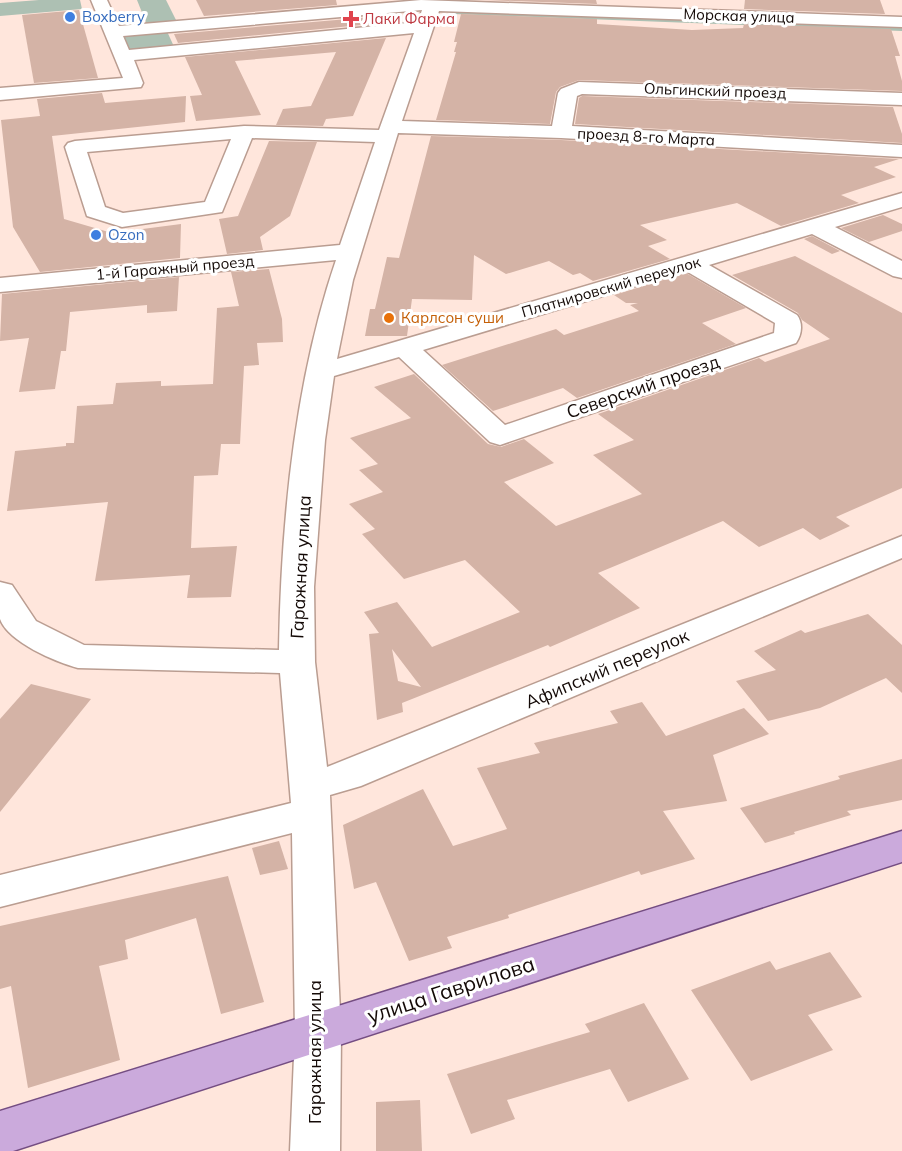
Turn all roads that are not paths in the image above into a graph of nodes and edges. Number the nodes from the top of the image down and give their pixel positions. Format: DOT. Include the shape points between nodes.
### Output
graph roads {
  1 [pos="99,0"];
  2 [pos="431,9"];
  3 [pos="902,22"];
  4 [pos="112,32"];
  5 [pos="122,56"];
  6 [pos="0,94"];
  7 [pos="902,99"];
  8 [pos="388,131"];
  9 [pos="244,132"];
  10 [pos="561,132"];
  11 [pos="902,151"];
  12 [pos="902,201"];
  13 [pos="815,226"];
  14 [pos="350,251"];
  15 [pos="691,264"];
  16 [pos="902,271"];
  17 [pos="0,285"];
  18 [pos="405,348"];
  19 [pos="320,372"];
  20 [pos="902,546"];
  21 [pos="0,592"];
  22 [pos="297,662"];
  23 [pos="310,800"];
  24 [pos="902,846"];
  25 [pos="0,891"];
  26 [pos="318,1033"];
  27 [pos="0,1133"];
  28 [pos="315,1151"];
  1 -- 4 [label="street"];
  2 -- 3 [label="street, Морская улица"];
  2 -- 4 [label="street"];
  2 -- 5 [label="street"];
  2 -- 8 [label="street, Гаражная улица"];
  4 -- 5 [label="street"];
  5 -- 6 [label="street" via="134,83"];
  7 -- 10 [label="street, Ольгинский проезд" via="579,88 568,93"];
  8 -- 9 [label="street, проезд 8-го Марта"];
  8 -- 10 [label="street, проезд 8-го Марта"];
  8 -- 14 [label="street, Гаражная улица"];
  9 -- 9 [label="street, проезд 8-го Марта" via="214,207 122,220 95,211 75,147"];
  10 -- 11 [label="street, проезд 8-го Марта"];
  12 -- 13 [label="street, Платнировский переулок"];
  13 -- 15 [label="street, Платнировский переулок"];
  13 -- 16 [label="street"];
  14 -- 17 [label="street, 1-й Гаражный проезд"];
  14 -- 19 [label="street, Гаражная улица"];
  15 -- 18 [label="street, Платнировский переулок"];
  15 -- 18 [label="street, Северский проезд" via="788,320 786,337 500,436"];
  18 -- 19 [label="street, Платнировский переулок"];
  19 -- 22 [label="street, Гаражная улица" via="297,587"];
  20 -- 23 [label="street, Афипский переулок" via="347,776"];
  21 -- 22 [label="street" via="24,628 78,656"];
  22 -- 23 [label="street, Гаражная улица"];
  23 -- 25 [label="street, Афипский переулок"];
  23 -- 26 [label="street, Гаражная улица"];
  24 -- 26 [label="main road, улица Гаврилова"];
  26 -- 27 [label="main road, улица Гаврилова"];
  26 -- 28 [label="street, Гаражная улица"];
}
